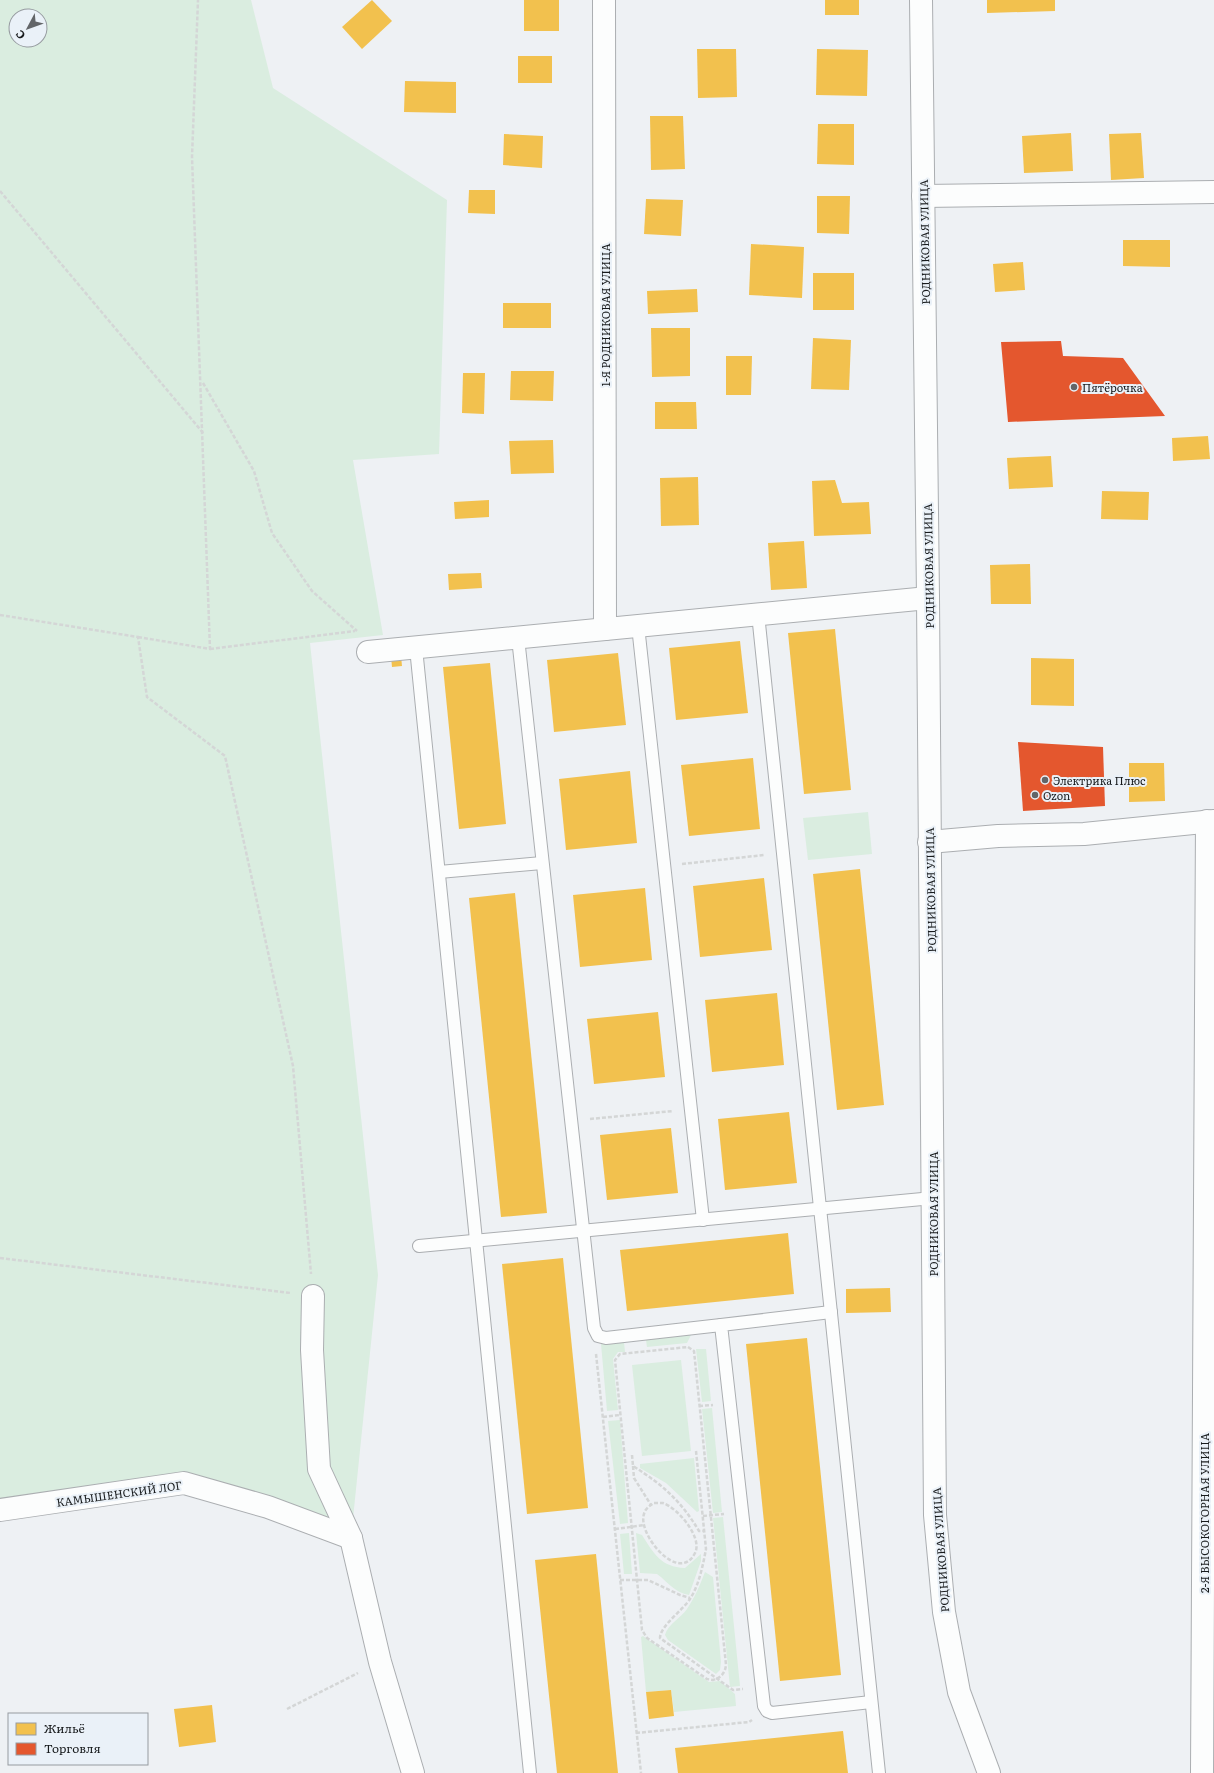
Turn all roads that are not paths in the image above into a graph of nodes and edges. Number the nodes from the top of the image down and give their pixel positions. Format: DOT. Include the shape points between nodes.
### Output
graph roads {
  1 [pos="604,0"];
  2 [pos="921,0"];
  3 [pos="1214,192"];
  4 [pos="923,196"];
  5 [pos="928,598"];
  6 [pos="758,614"];
  7 [pos="638,626"];
  8 [pos="605,629"];
  9 [pos="518,638"];
  10 [pos="416,648"];
  11 [pos="368,654"];
  12 [pos="1211,821"];
  13 [pos="929,842"];
  14 [pos="542,863"];
  15 [pos="439,872"];
  16 [pos="933,1198"];
  17 [pos="820,1209"];
  18 [pos="703,1220"];
  19 [pos="583,1231"];
  20 [pos="476,1241"];
  21 [pos="419,1246"];
  22 [pos="313,1296"];
  23 [pos="831,1312"];
  24 [pos="721,1325"];
  25 [pos="0,1510"];
  26 [pos="351,1538"];
  27 [pos="871,1702"];
  28 [pos="413,1773"];
  29 [pos="530,1773"];
  30 [pos="879,1773"];
  31 [pos="989,1773"];
  32 [pos="1202,1773"];
  1 -- 8 [label="street, 1-Я РОДНИКОВАЯ УЛИЦА"];
  2 -- 4 [label="street, РОДНИКОВАЯ УЛИЦА"];
  3 -- 4 [label="street"];
  4 -- 5 [label="street, РОДНИКОВАЯ УЛИЦА"];
  5 -- 6 [label="street"];
  5 -- 13 [label="street, РОДНИКОВАЯ УЛИЦА"];
  6 -- 7 [label="street"];
  6 -- 17 [label="lane"];
  7 -- 8 [label="street"];
  7 -- 18 [label="lane"];
  8 -- 9 [label="street"];
  9 -- 10 [label="street"];
  9 -- 14 [label="lane"];
  10 -- 11 [label="street"];
  10 -- 15 [label="lane"];
  12 -- 13 [label="street" via="1084,834 998,836"];
  12 -- 32 [label="street, 2-Я ВЫСОКОГОРНАЯ УЛИЦА"];
  13 -- 16 [label="street, РОДНИКОВАЯ УЛИЦА"];
  14 -- 15 [label="lane"];
  14 -- 19 [label="lane"];
  15 -- 20 [label="lane"];
  16 -- 17 [label="lane"];
  16 -- 31 [label="street, РОДНИКОВАЯ УЛИЦА" via="934,1515 944,1612 959,1692"];
  17 -- 18 [label="lane"];
  17 -- 23 [label="lane"];
  18 -- 19 [label="lane"];
  19 -- 20 [label="lane"];
  19 -- 24 [label="lane" via="594,1328 598,1336 606,1338"];
  20 -- 21 [label="lane"];
  20 -- 29 [label="lane"];
  22 -- 26 [label="street" via="312,1350 319,1469"];
  23 -- 24 [label="lane"];
  23 -- 27 [label="lane"];
  24 -- 27 [label="lane" via="762,1693 767,1711 772,1713"];
  25 -- 26 [label="street, КАМЫШЕНСКИЙ ЛОГ" via="184,1483 268,1507"];
  26 -- 28 [label="street" via="380,1662"];
  27 -- 30 [label="lane"];
}
